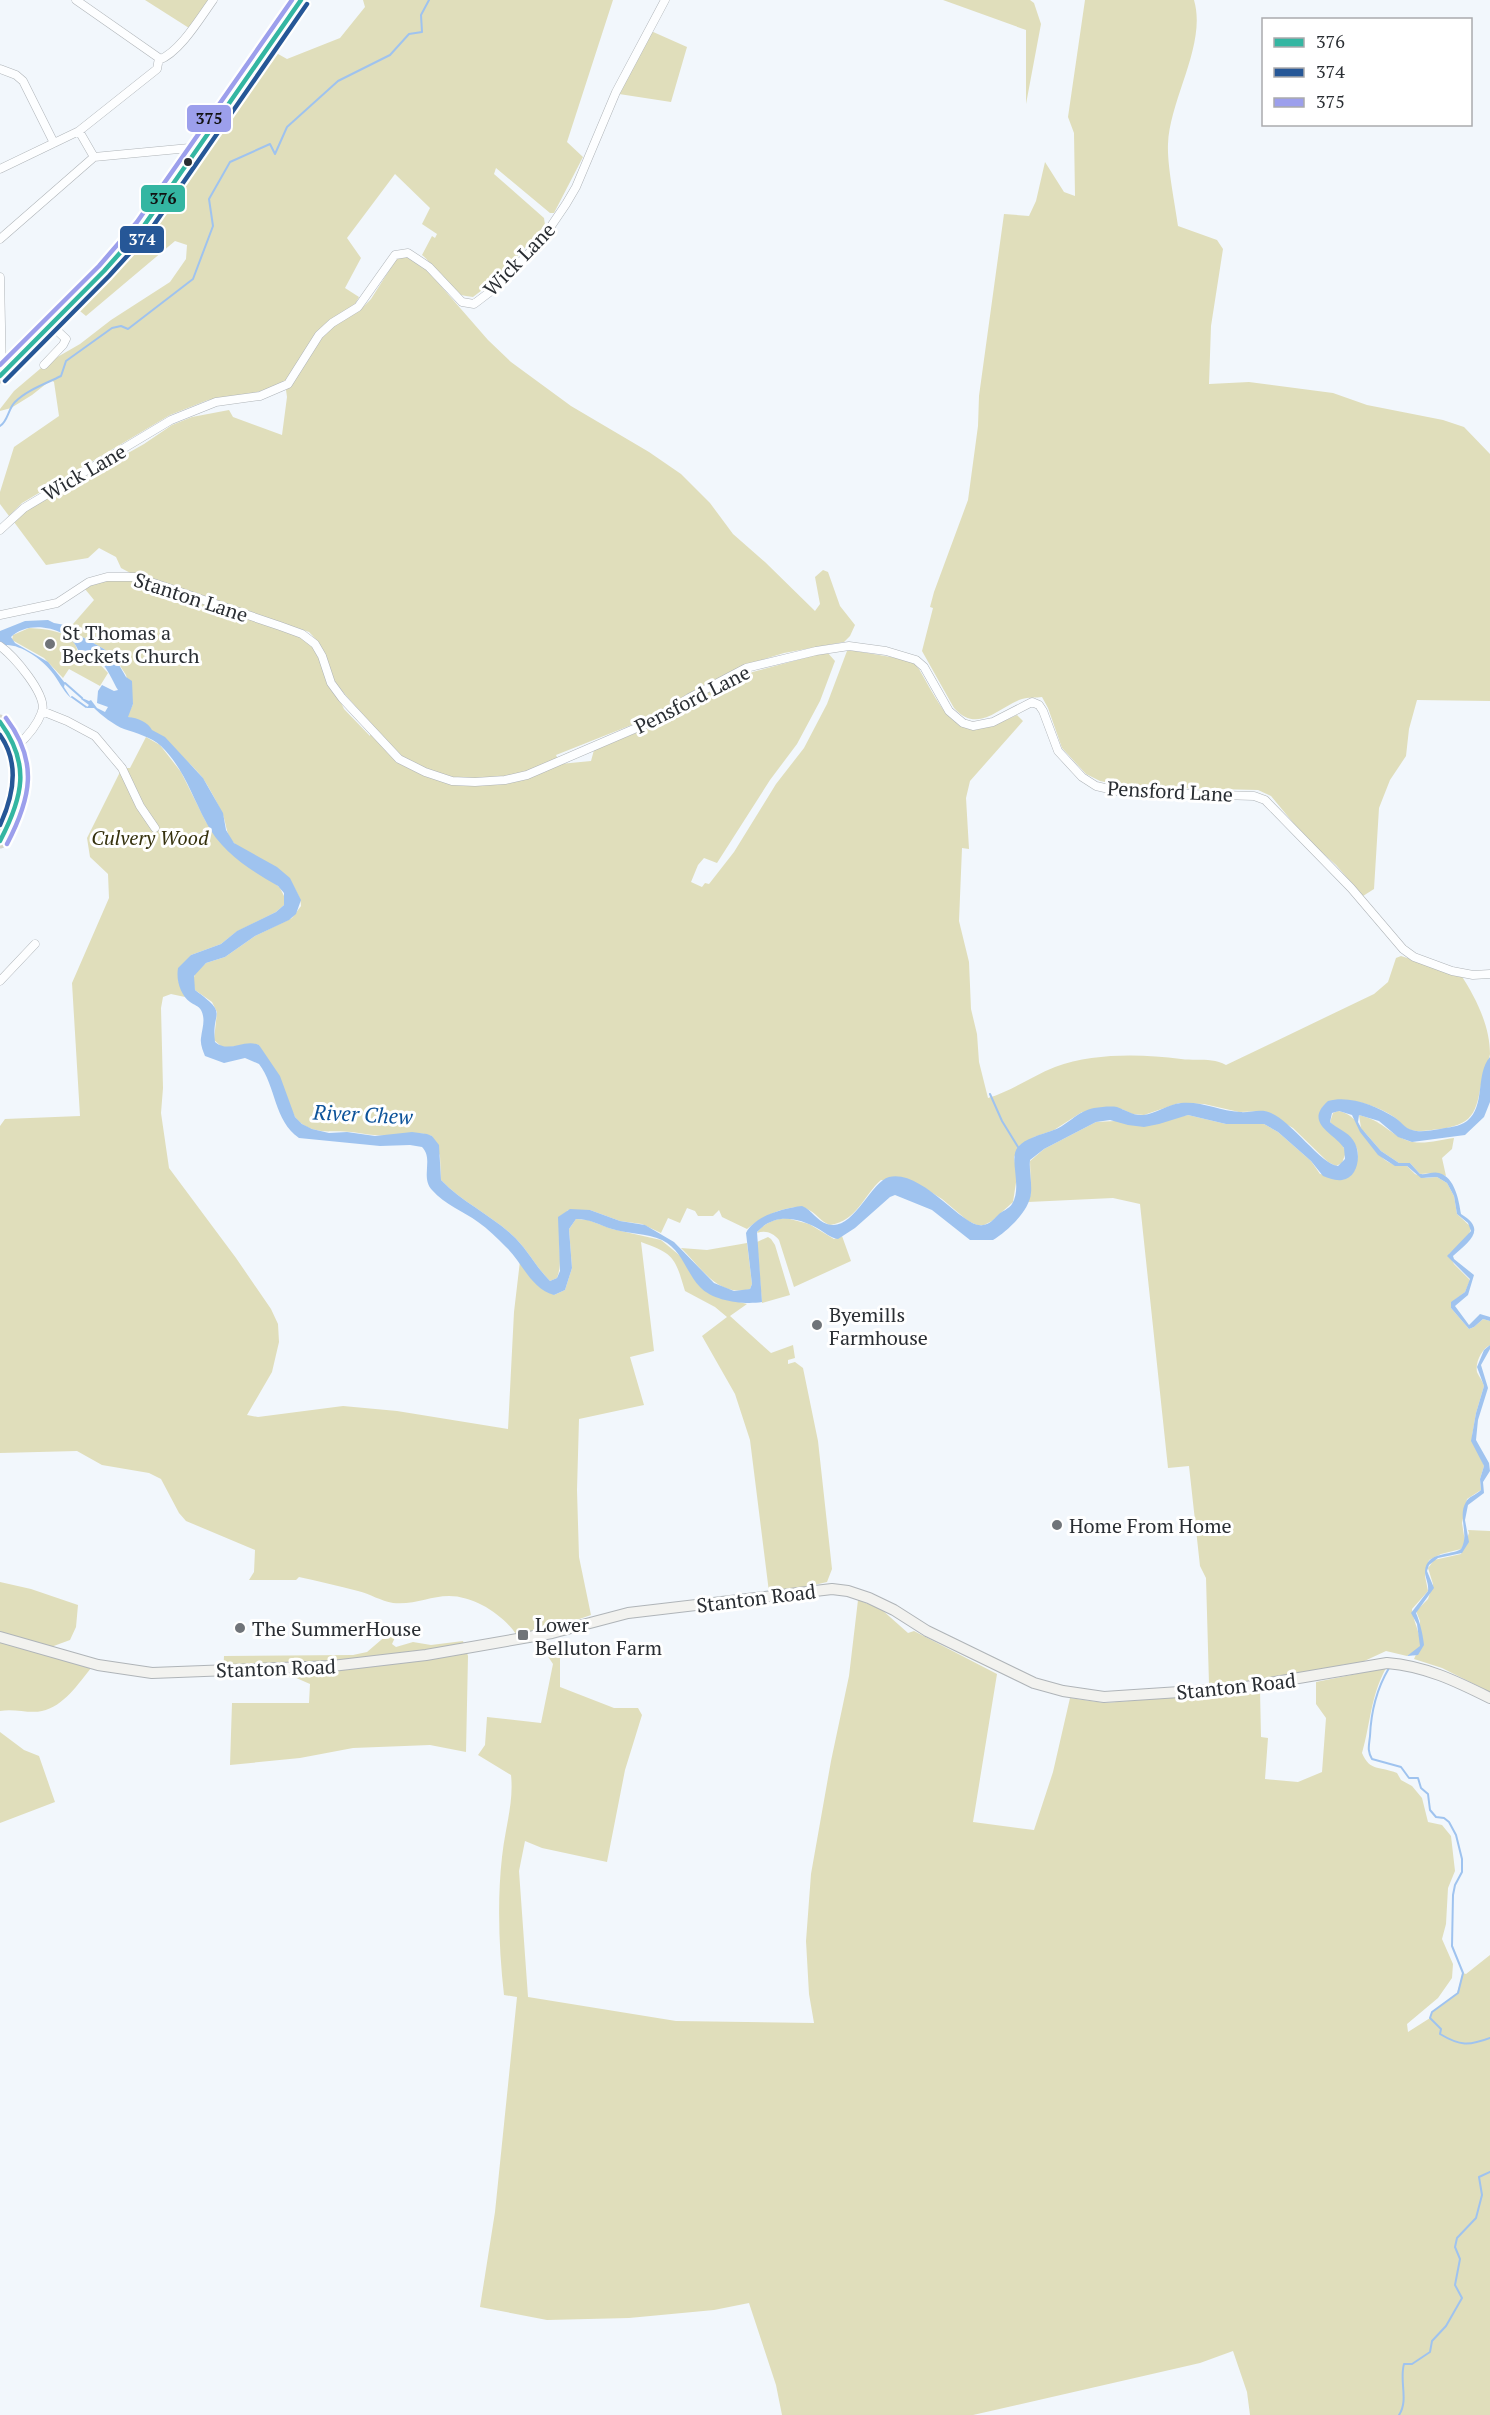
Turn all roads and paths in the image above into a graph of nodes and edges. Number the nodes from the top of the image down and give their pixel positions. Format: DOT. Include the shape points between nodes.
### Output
graph roads {
  1 [pos="76,0"];
  2 [pos="213,0"];
  3 [pos="301,0"];
  4 [pos="665,0"];
  5 [pos="159,60"];
  6 [pos="0,69"];
  7 [pos="78,131"];
  8 [pos="54,143"];
  9 [pos="200,147"];
  10 [pos="94,157"];
  11 [pos="0,169"];
  12 [pos="0,239"];
  13 [pos="0,277"];
  14 [pos="50,324"];
  15 [pos="44,366"];
  16 [pos="1,375"];
  17 [pos="0,530"];
  18 [pos="0,615"];
  19 [pos="280,626"];
  20 [pos="3,648"];
  21 [pos="42,711"];
  22 [pos="0,722"];
  23 [pos="17,746"];
  24 [pos="155,828"];
  25 [pos="0,841"];
  26 [pos="35,944"];
  27 [pos="24,956"];
  28 [pos="31,963"];
  29 [pos="1490,974"];
  30 [pos="0,981"];
  31 [pos="0,1637"];
  32 [pos="1490,1698"];
  1 -- 5 [label="street"];
  2 -- 5 [label="street" via="169,55"];
  3 -- 9 [label="highway"];
  4 -- 17 [label="street, Wick Lane" via="616,92 576,187 543,238 499,285 474,304 467,304 456,298 429,267 408,253 395,255 358,307 319,335 288,384 260,396 216,402 171,420 24,508"];
  5 -- 7 [label="street" via="157,69"];
  6 -- 8 [label="street" via="23,81"];
  7 -- 8 [label="street"];
  7 -- 10 [label="street"];
  8 -- 11 [label="street"];
  9 -- 10 [label="street"];
  9 -- 14 [label="highway" via="136,235"];
  10 -- 12 [label="street"];
  13 -- 16 [label="street"];
  14 -- 15 [label="street" via="66,339"];
  14 -- 16 [label="highway"];
  18 -- 19 [label="street, Stanton Lane" via="57,603 89,582 107,577 136,577"];
  19 -- 29 [label="street, Pensford Lane" via="315,644 331,684 399,759 452,781 475,783 527,775 648,723 746,668 849,646 906,656 924,667 949,711 963,723 973,726 993,722 1024,704 1039,705 1058,751 1096,786 1122,792 1254,796 1265,800 1351,888 1403,949 1452,971"];
  20 -- 21 [label="street" via="26,673 40,697"];
  21 -- 23 [label="street"];
  21 -- 24 [label="street" via="95,736 122,768"];
  22 -- 23 [label="highway"];
  23 -- 25 [label="highway" via="21,770 18,796"];
  26 -- 27 [label="street"];
  27 -- 28 [label="street"];
  27 -- 30 [label="street"];
  31 -- 32 [label="main road, Stanton Road" via="98,1665 152,1672 332,1666 426,1655 552,1633 628,1613 832,1589 868,1598 994,1665 1063,1691 1104,1697 1240,1688 1387,1663 1430,1670"];
}
